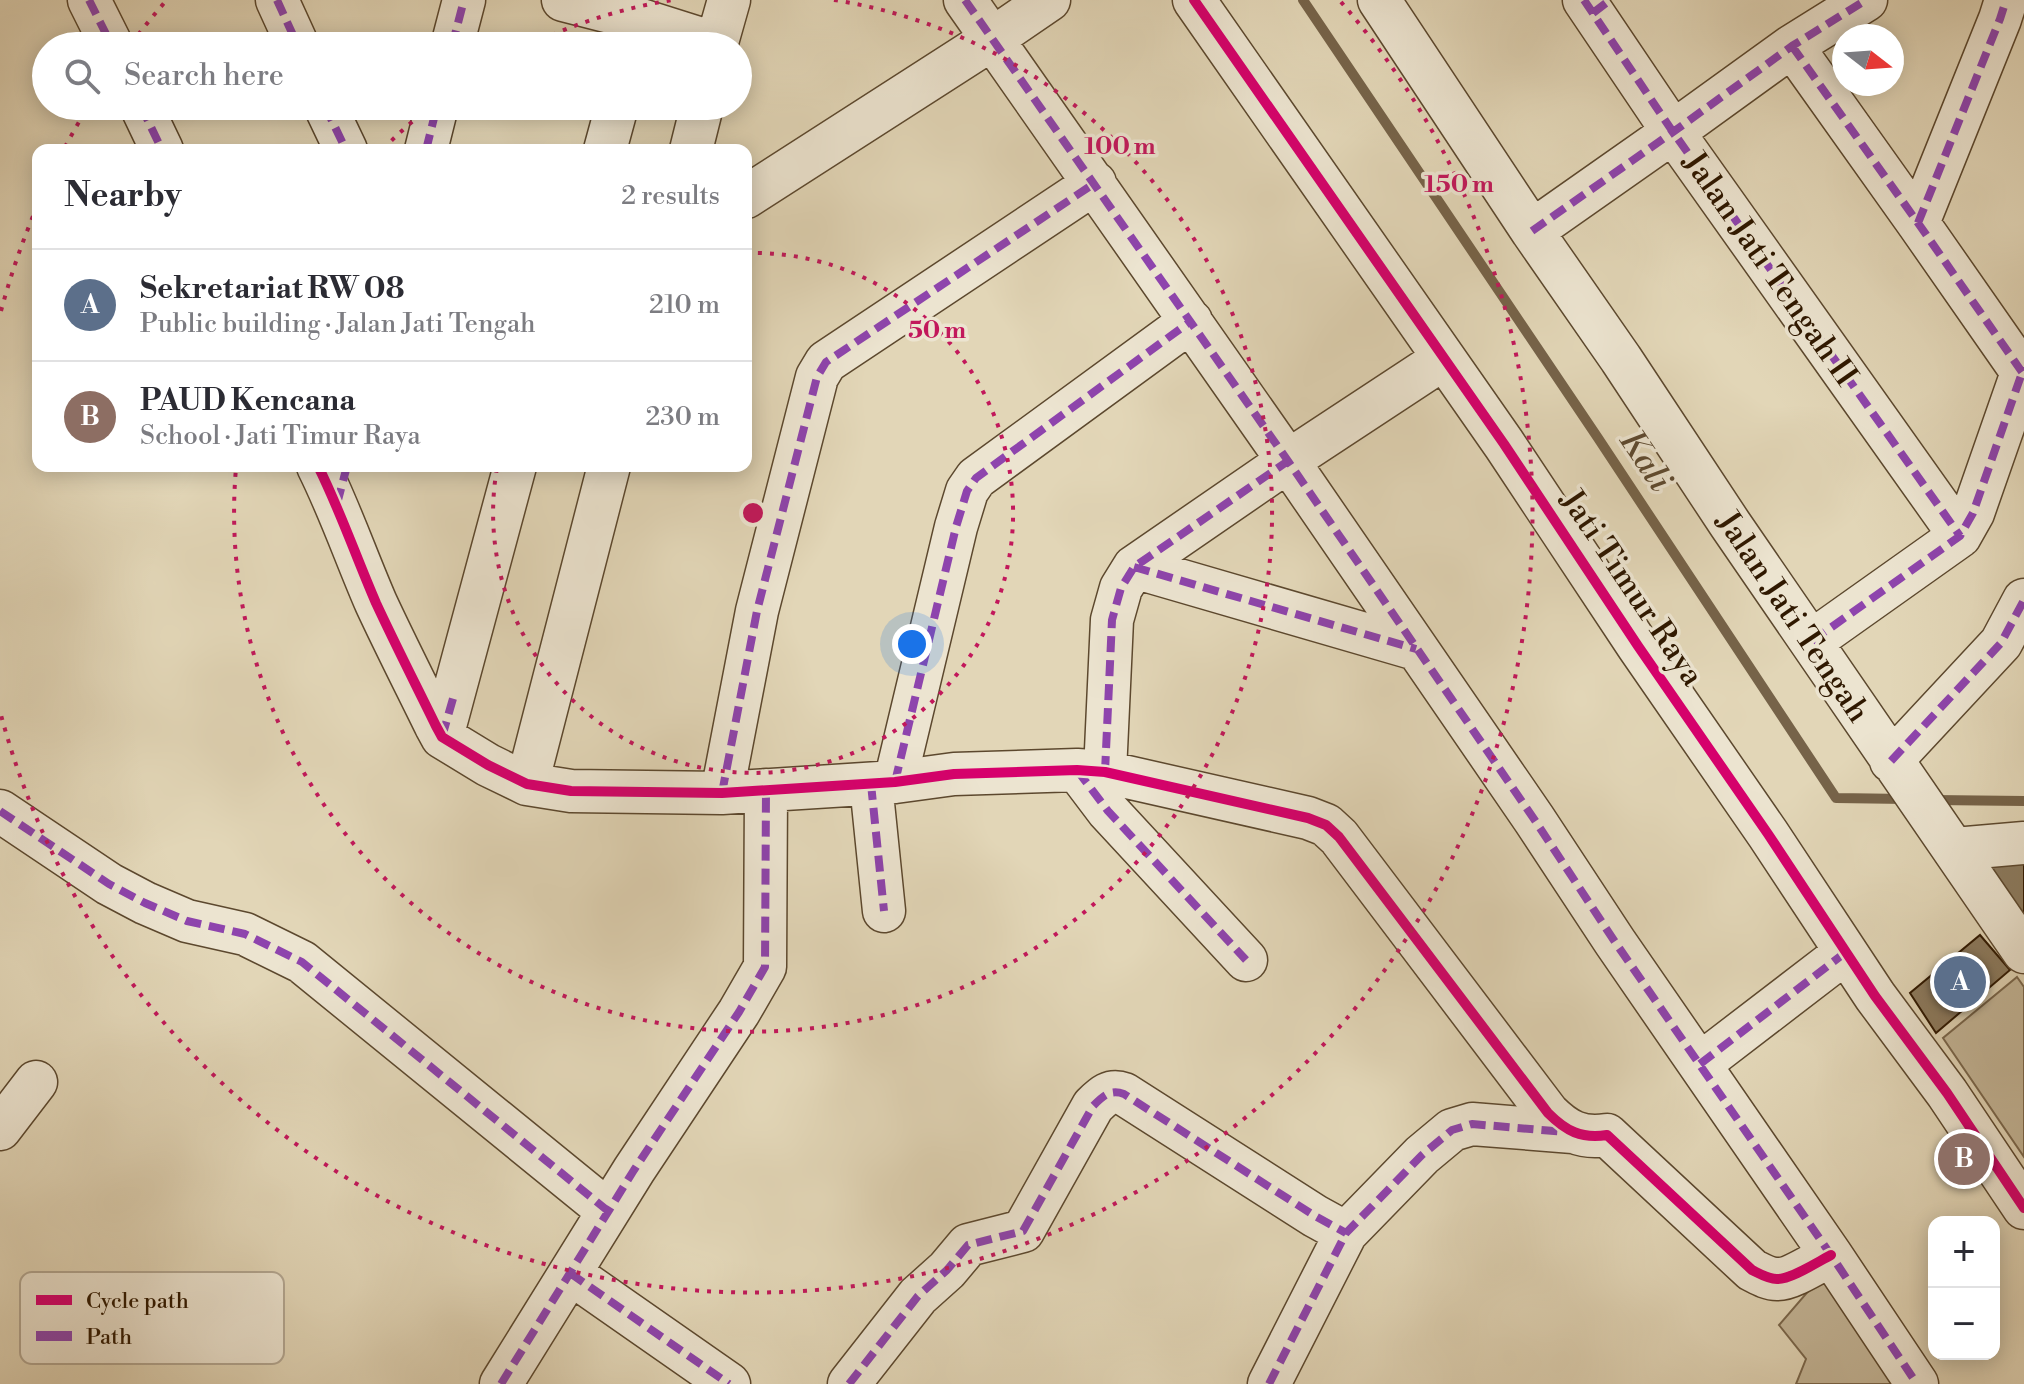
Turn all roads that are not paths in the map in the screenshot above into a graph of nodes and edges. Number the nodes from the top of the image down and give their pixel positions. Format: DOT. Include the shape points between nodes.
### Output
graph roads {
  1 [pos="89,0"];
  2 [pos="277,0"];
  3 [pos="464,0"];
  4 [pos="563,0"];
  5 [pos="729,0"];
  6 [pos="965,0"];
  7 [pos="1049,0"];
  8 [pos="1194,0"];
  9 [pos="1379,0"];
  10 [pos="1866,0"];
  11 [pos="2006,0"];
  12 [pos="1596,4"];
  13 [pos="641,22"];
  14 [pos="105,32"];
  15 [pos="292,32"];
  16 [pos="456,32"];
  17 [pos="674,32"];
  18 [pos="720,32"];
  19 [pos="992,39"];
  20 [pos="1792,46"];
  21 [pos="148,120"];
  22 [pos="332,120"];
  23 [pos="434,120"];
  24 [pos="613,120"];
  25 [pos="698,120"];
  26 [pos="1673,132"];
  27 [pos="159,144"];
  28 [pos="343,144"];
  29 [pos="428,144"];
  30 [pos="607,144"];
  31 [pos="692,144"];
  32 [pos="1095,183"];
  33 [pos="752,193"];
  34 [pos="1918,223"];
  35 [pos="1532,231"];
  36 [pos="1191,321"];
  37 [pos="1443,359"];
  38 [pos="2023,370"];
  39 [pos="1288,461"];
  40 [pos="326,472"];
  41 [pos="513,472"];
  42 [pos="607,472"];
  43 [pos="342,485"];
  44 [pos="1960,536"];
  45 [pos="1134,567"];
  46 [pos="2024,600"];
  47 [pos="1812,641"];
  48 [pos="1416,649"];
  49 [pos="442,737"];
  50 [pos="1091,771"];
  51 [pos="883,783"];
  52 [pos="527,784"];
  53 [pos="1909,786"];
  54 [pos="766,790"];
  55 [pos="722,793"];
  56 [pos="0,811"];
  57 [pos="2024,843"];
  58 [pos="1955,849"];
  59 [pos="884,911"];
  60 [pos="1846,952"];
  61 [pos="2024,952"];
  62 [pos="1246,960"];
  63 [pos="1700,1064"];
  64 [pos="36,1082"];
  65 [pos="0,1129"];
  66 [pos="1573,1132"];
  67 [pos="2024,1208"];
  68 [pos="608,1211"];
  69 [pos="1346,1233"];
  70 [pos="1831,1255"];
  71 [pos="570,1273"];
  72 [pos="501,1384"];
  73 [pos="729,1384"];
  74 [pos="849,1384"];
  75 [pos="1269,1384"];
  76 [pos="1917,1384"];
  1 -- 14 [label="street"];
  2 -- 15 [label="street"];
  3 -- 16 [label="street"];
  4 -- 13 [label="street"];
  5 -- 18 [label="street"];
  6 -- 19 [label="street"];
  7 -- 19 [label="street"];
  8 -- 37 [label="street, Jati Timur Raya"];
  9 -- 35 [label="street, Jalan Jati Tengah"];
  10 -- 20 [label="street"];
  11 -- 34 [label="street"];
  12 -- 26 [label="street, Jalan Jati Tengah II"];
  13 -- 17 [label="street"];
  19 -- 32 [label="street"];
  19 -- 33 [label="street"];
  20 -- 26 [label="street"];
  20 -- 34 [label="street"];
  21 -- 27 [label="street"];
  22 -- 28 [label="street"];
  23 -- 29 [label="street"];
  24 -- 30 [label="street"];
  25 -- 31 [label="street"];
  26 -- 35 [label="street"];
  26 -- 44 [label="street, Jalan Jati Tengah II"];
  32 -- 36 [label="street"];
  32 -- 55 [label="street" via="826,362 817,377 757,611"];
  34 -- 38 [label="street"];
  35 -- 47 [label="street, Jalan Jati Tengah"];
  36 -- 39 [label="street"];
  36 -- 51 [label="street" via="976,478 967,491"];
  37 -- 39 [label="street"];
  37 -- 60 [label="street, Jati Timur Raya"];
  38 -- 44 [label="street"];
  39 -- 45 [label="street"];
  39 -- 48 [label="street"];
  40 -- 43 [label="street"];
  41 -- 49 [label="street"];
  42 -- 52 [label="street"];
  43 -- 49 [label="street" via="355,553"];
  44 -- 47 [label="street"];
  45 -- 48 [label="street"];
  45 -- 50 [label="street" via="1112,620"];
  46 -- 53 [label="street"];
  47 -- 53 [label="street, Jalan Jati Tengah"];
  48 -- 63 [label="street"];
  49 -- 52 [label="street"];
  50 -- 51 [label="street" via="954,774"];
  50 -- 62 [label="street" via="1108,811"];
  50 -- 66 [label="street" via="1326,825 1548,1113"];
  51 -- 54 [label="street"];
  51 -- 59 [label="street"];
  52 -- 55 [label="street" via="571,791"];
  53 -- 58 [label="street, Jalan Jati Tengah"];
  54 -- 55 [label="street"];
  54 -- 68 [label="street" via="765,967"];
  56 -- 68 [label="street" via="145,903 187,921 245,934 302,962"];
  57 -- 58 [label="street"];
  58 -- 61 [label="street, Jalan Jati Tengah"];
  60 -- 63 [label="street"];
  60 -- 67 [label="street, Jati Timur Raya"];
  63 -- 70 [label="street"];
  64 -- 65 [label="street"];
  66 -- 69 [label="street" via="1472,1124 1452,1130"];
  66 -- 70 [label="street" via="1607,1135 1752,1270 1783,1279"];
  68 -- 71 [label="street"];
  69 -- 74 [label="street" via="1124,1094 1110,1092 1093,1106 1023,1231 968,1245 918,1296"];
  69 -- 75 [label="street"];
  70 -- 76 [label="street"];
  71 -- 72 [label="street"];
  71 -- 73 [label="street"];
}
